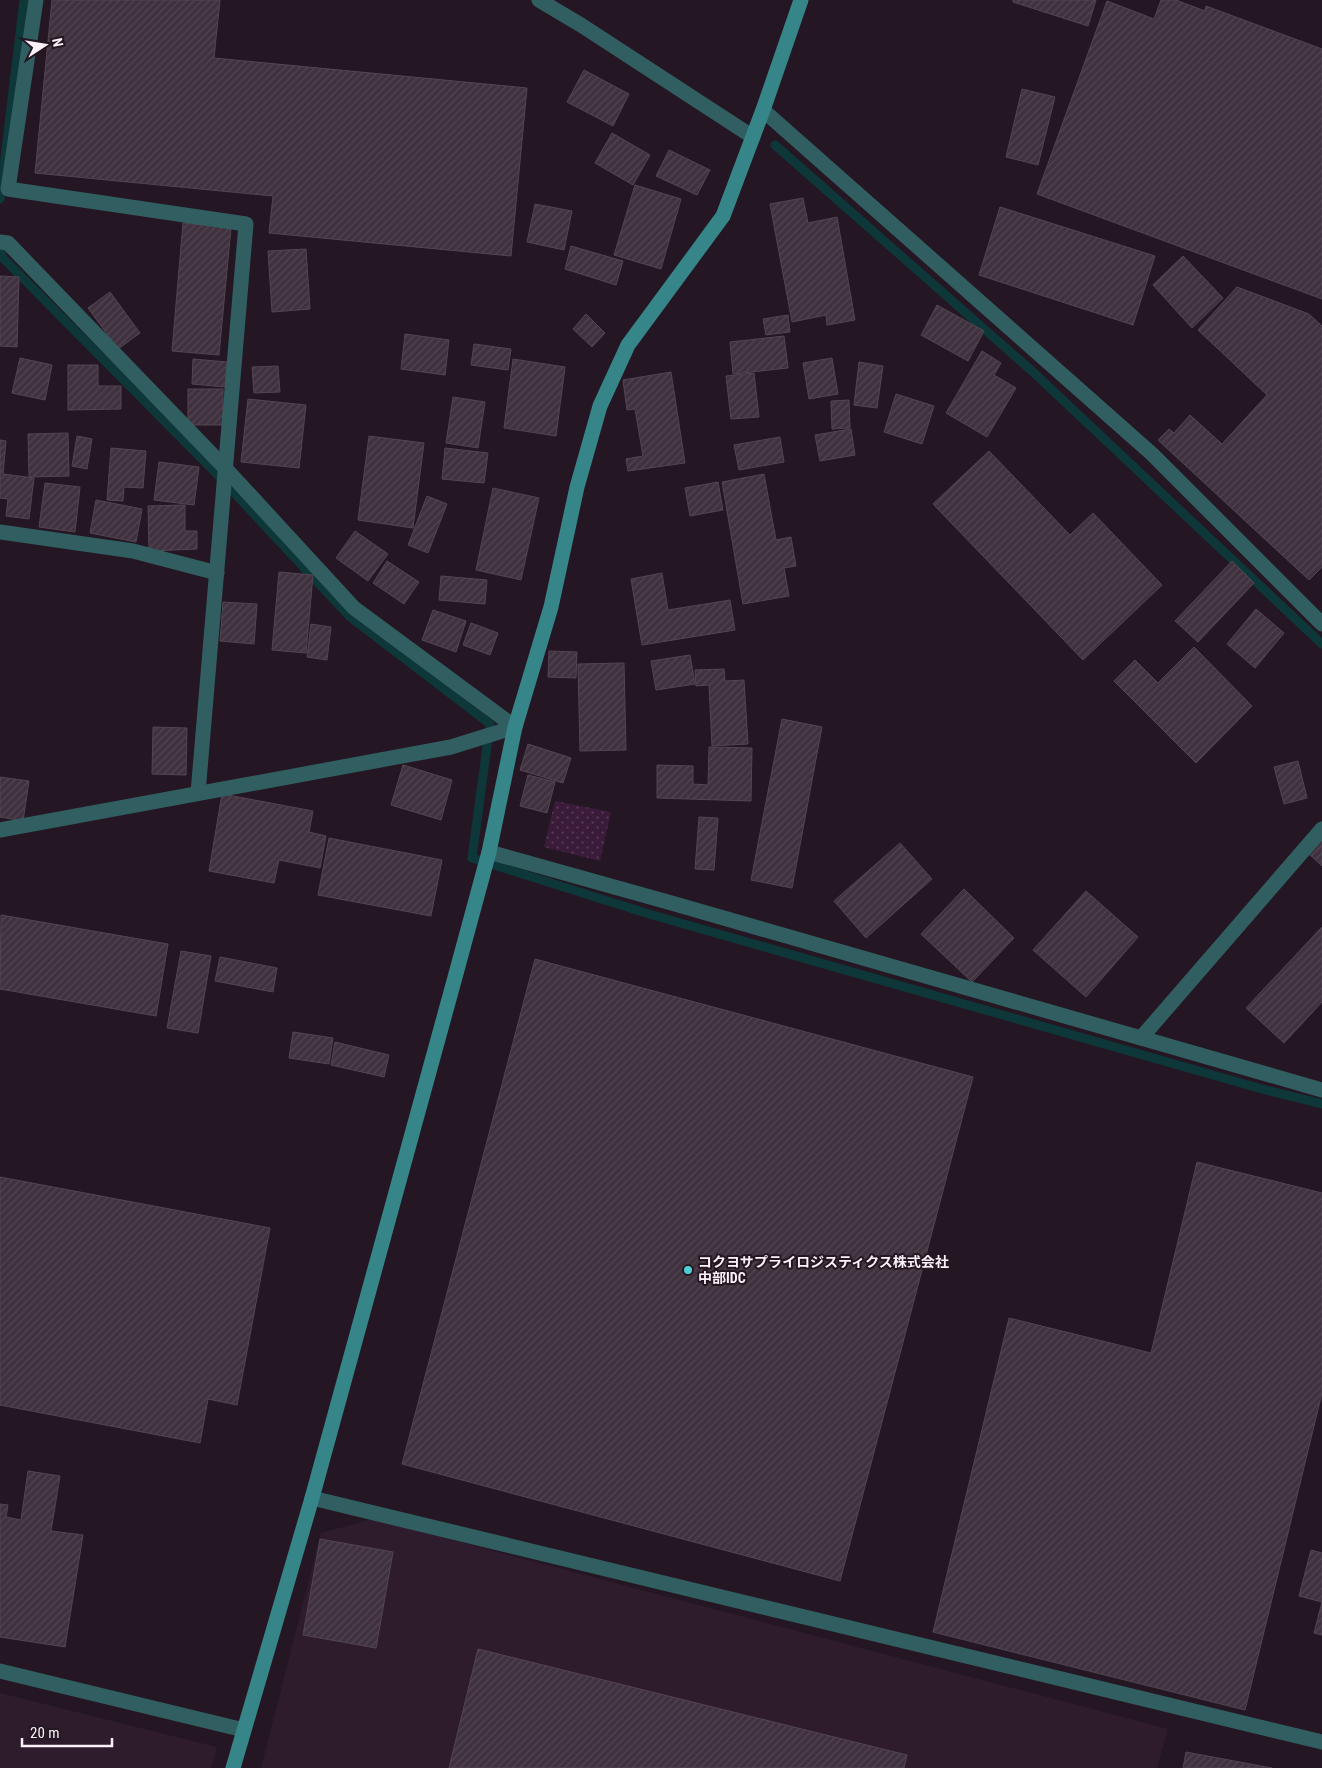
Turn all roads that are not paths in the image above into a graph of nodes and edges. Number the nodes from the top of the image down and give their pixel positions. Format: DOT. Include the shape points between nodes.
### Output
graph roads {
  1 [pos="36,0"];
  2 [pos="539,0"];
  3 [pos="801,0"];
  4 [pos="763,110"];
  5 [pos="753,137"];
  6 [pos="0,242"];
  7 [pos="226,469"];
  8 [pos="0,532"];
  9 [pos="217,573"];
  10 [pos="1322,624"];
  11 [pos="515,727"];
  12 [pos="198,793"];
  13 [pos="1322,829"];
  14 [pos="0,830"];
  15 [pos="489,852"];
  16 [pos="1142,1038"];
  17 [pos="1322,1090"];
  18 [pos="312,1498"];
  19 [pos="0,1671"];
  20 [pos="244,1730"];
  21 [pos="1322,1742"];
  22 [pos="233,1768"];
  1 -- 7 [label="street" via="8,189 246,224"];
  2 -- 5 [label="street"];
  3 -- 4 [label="street"];
  4 -- 5 [label="street"];
  4 -- 10 [label="street" via="1152,454"];
  5 -- 11 [label="street" via="723,216 628,344 600,406 577,487 551,607"];
  6 -- 7 [label="street" via="8,243"];
  7 -- 9 [label="street"];
  7 -- 11 [label="street" via="354,608"];
  8 -- 9 [label="street" via="133,551"];
  9 -- 12 [label="street"];
  11 -- 12 [label="street" via="452,747"];
  11 -- 15 [label="street"];
  12 -- 14 [label="street"];
  13 -- 16 [label="street"];
  15 -- 16 [label="street"];
  15 -- 18 [label="street"];
  16 -- 17 [label="street"];
  18 -- 20 [label="street"];
  18 -- 21 [label="street"];
  19 -- 20 [label="street"];
  20 -- 22 [label="street"];
}
